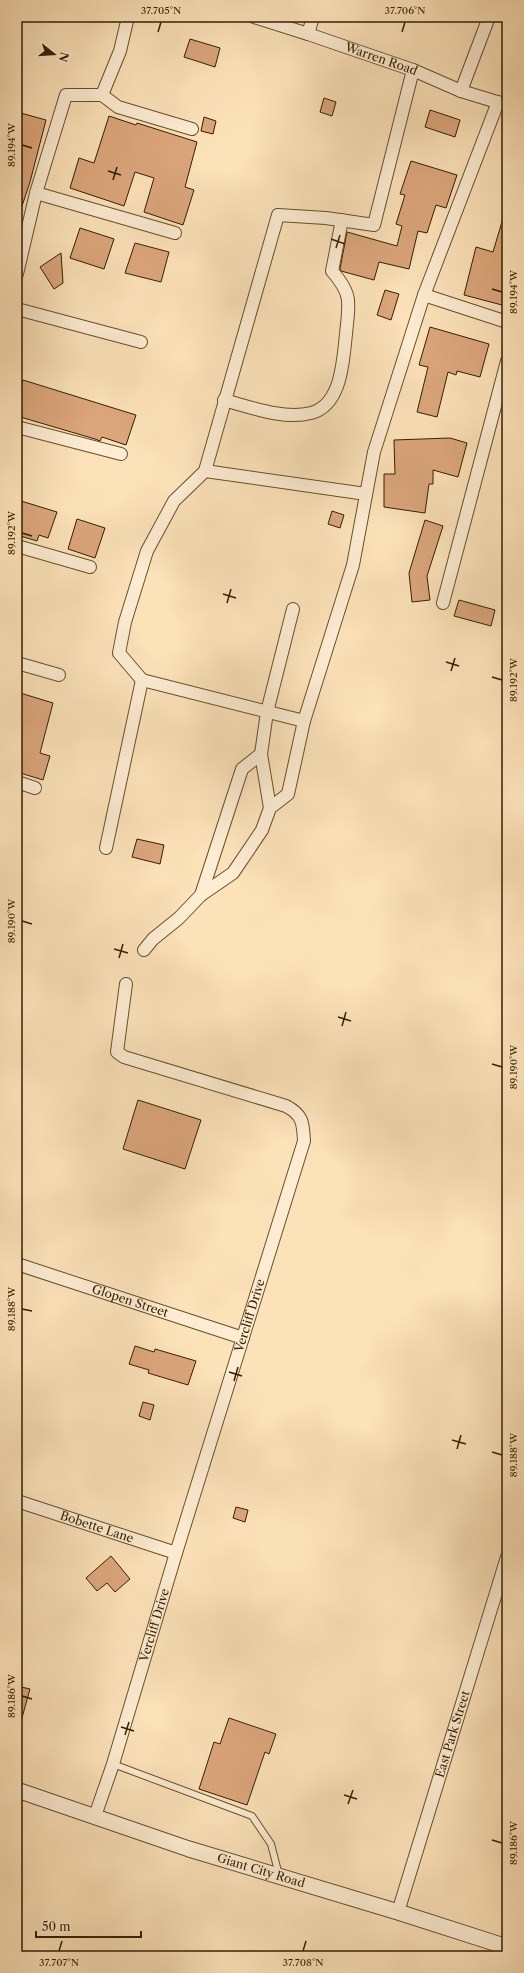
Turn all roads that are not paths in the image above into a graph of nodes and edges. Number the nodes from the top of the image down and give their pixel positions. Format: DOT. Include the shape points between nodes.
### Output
graph roads {
  1 [pos="128,17"];
  2 [pos="254,17"];
  3 [pos="313,17"];
  4 [pos="490,17"];
  5 [pos="308,34"];
  6 [pos="413,70"];
  7 [pos="461,91"];
  8 [pos="102,95"];
  9 [pos="503,104"];
  10 [pos="192,129"];
  11 [pos="36,193"];
  12 [pos="342,220"];
  13 [pos="175,233"];
  14 [pos="17,274"];
  15 [pos="424,295"];
  16 [pos="17,309"];
  17 [pos="507,322"];
  18 [pos="141,342"];
  19 [pos="507,361"];
  20 [pos="224,400"];
  21 [pos="17,427"];
  22 [pos="121,454"];
  23 [pos="205,472"];
  24 [pos="366,494"];
  25 [pos="17,546"];
  26 [pos="90,567"];
  27 [pos="443,603"];
  28 [pos="293,609"];
  29 [pos="17,663"];
  30 [pos="59,676"];
  31 [pos="142,680"];
  32 [pos="267,712"];
  33 [pos="304,721"];
  34 [pos="261,754"];
  35 [pos="17,782"];
  36 [pos="35,788"];
  37 [pos="270,808"];
  38 [pos="106,848"];
  39 [pos="200,895"];
  40 [pos="144,950"];
  41 [pos="126,984"];
  42 [pos="17,1264"];
  43 [pos="243,1338"];
  44 [pos="17,1502"];
  45 [pos="176,1553"];
  46 [pos="507,1556"];
  47 [pos="113,1764"];
  48 [pos="17,1790"];
  49 [pos="94,1816"];
  50 [pos="280,1877"];
  51 [pos="398,1912"];
  52 [pos="507,1947"];
  1 -- 8 [label="street" via="120,51"];
  2 -- 5 [label="street, Warren Road"];
  3 -- 5 [label="street"];
  4 -- 7 [label="street"];
  5 -- 6 [label="street, Warren Road"];
  6 -- 7 [label="street, Warren Road"];
  6 -- 12 [label="street" via="374,225"];
  7 -- 9 [label="street, Warren Road"];
  8 -- 10 [label="street" via="118,107"];
  8 -- 11 [label="street" via="66,95"];
  9 -- 15 [label="street"];
  11 -- 13 [label="street"];
  11 -- 14 [label="street"];
  12 -- 20 [label="street" via="278,215"];
  12 -- 20 [label="street" via="332,271 342,283 348,299 347,320 339,382 333,394 322,408 310,413 288,415"];
  15 -- 17 [label="street"];
  15 -- 24 [label="street" via="374,452"];
  16 -- 18 [label="street"];
  19 -- 27 [label="street"];
  20 -- 23 [label="street"];
  21 -- 22 [label="street"];
  23 -- 24 [label="street"];
  23 -- 31 [label="street" via="174,501 147,551 119,653"];
  24 -- 33 [label="street" via="353,565"];
  25 -- 26 [label="street"];
  28 -- 32 [label="street"];
  29 -- 30 [label="street"];
  31 -- 32 [label="street"];
  31 -- 38 [label="street"];
  32 -- 33 [label="street"];
  32 -- 34 [label="street"];
  33 -- 37 [label="street" via="288,794"];
  34 -- 37 [label="street"];
  34 -- 39 [label="street" via="242,769"];
  35 -- 36 [label="street"];
  37 -- 39 [label="street" via="262,830 233,873"];
  39 -- 40 [label="street"];
  41 -- 43 [label="street, Vercliff Drive" via="117,1052 124,1057 286,1106 297,1112 303,1126 304,1141"];
  42 -- 43 [label="street, Glopen Street"];
  43 -- 45 [label="street, Vercliff Drive"];
  44 -- 45 [label="street, Bobette Lane"];
  45 -- 47 [label="street, Vercliff Drive"];
  46 -- 51 [label="street, East Park Street"];
  47 -- 49 [label="street, Vercliff Drive"];
  47 -- 50 [label="lane" via="252,1816 271,1844"];
  48 -- 49 [label="street, Giant City Road"];
  49 -- 50 [label="street, Giant City Road"];
  50 -- 51 [label="street, Giant City Road"];
  51 -- 52 [label="street, Giant City Road"];
}
